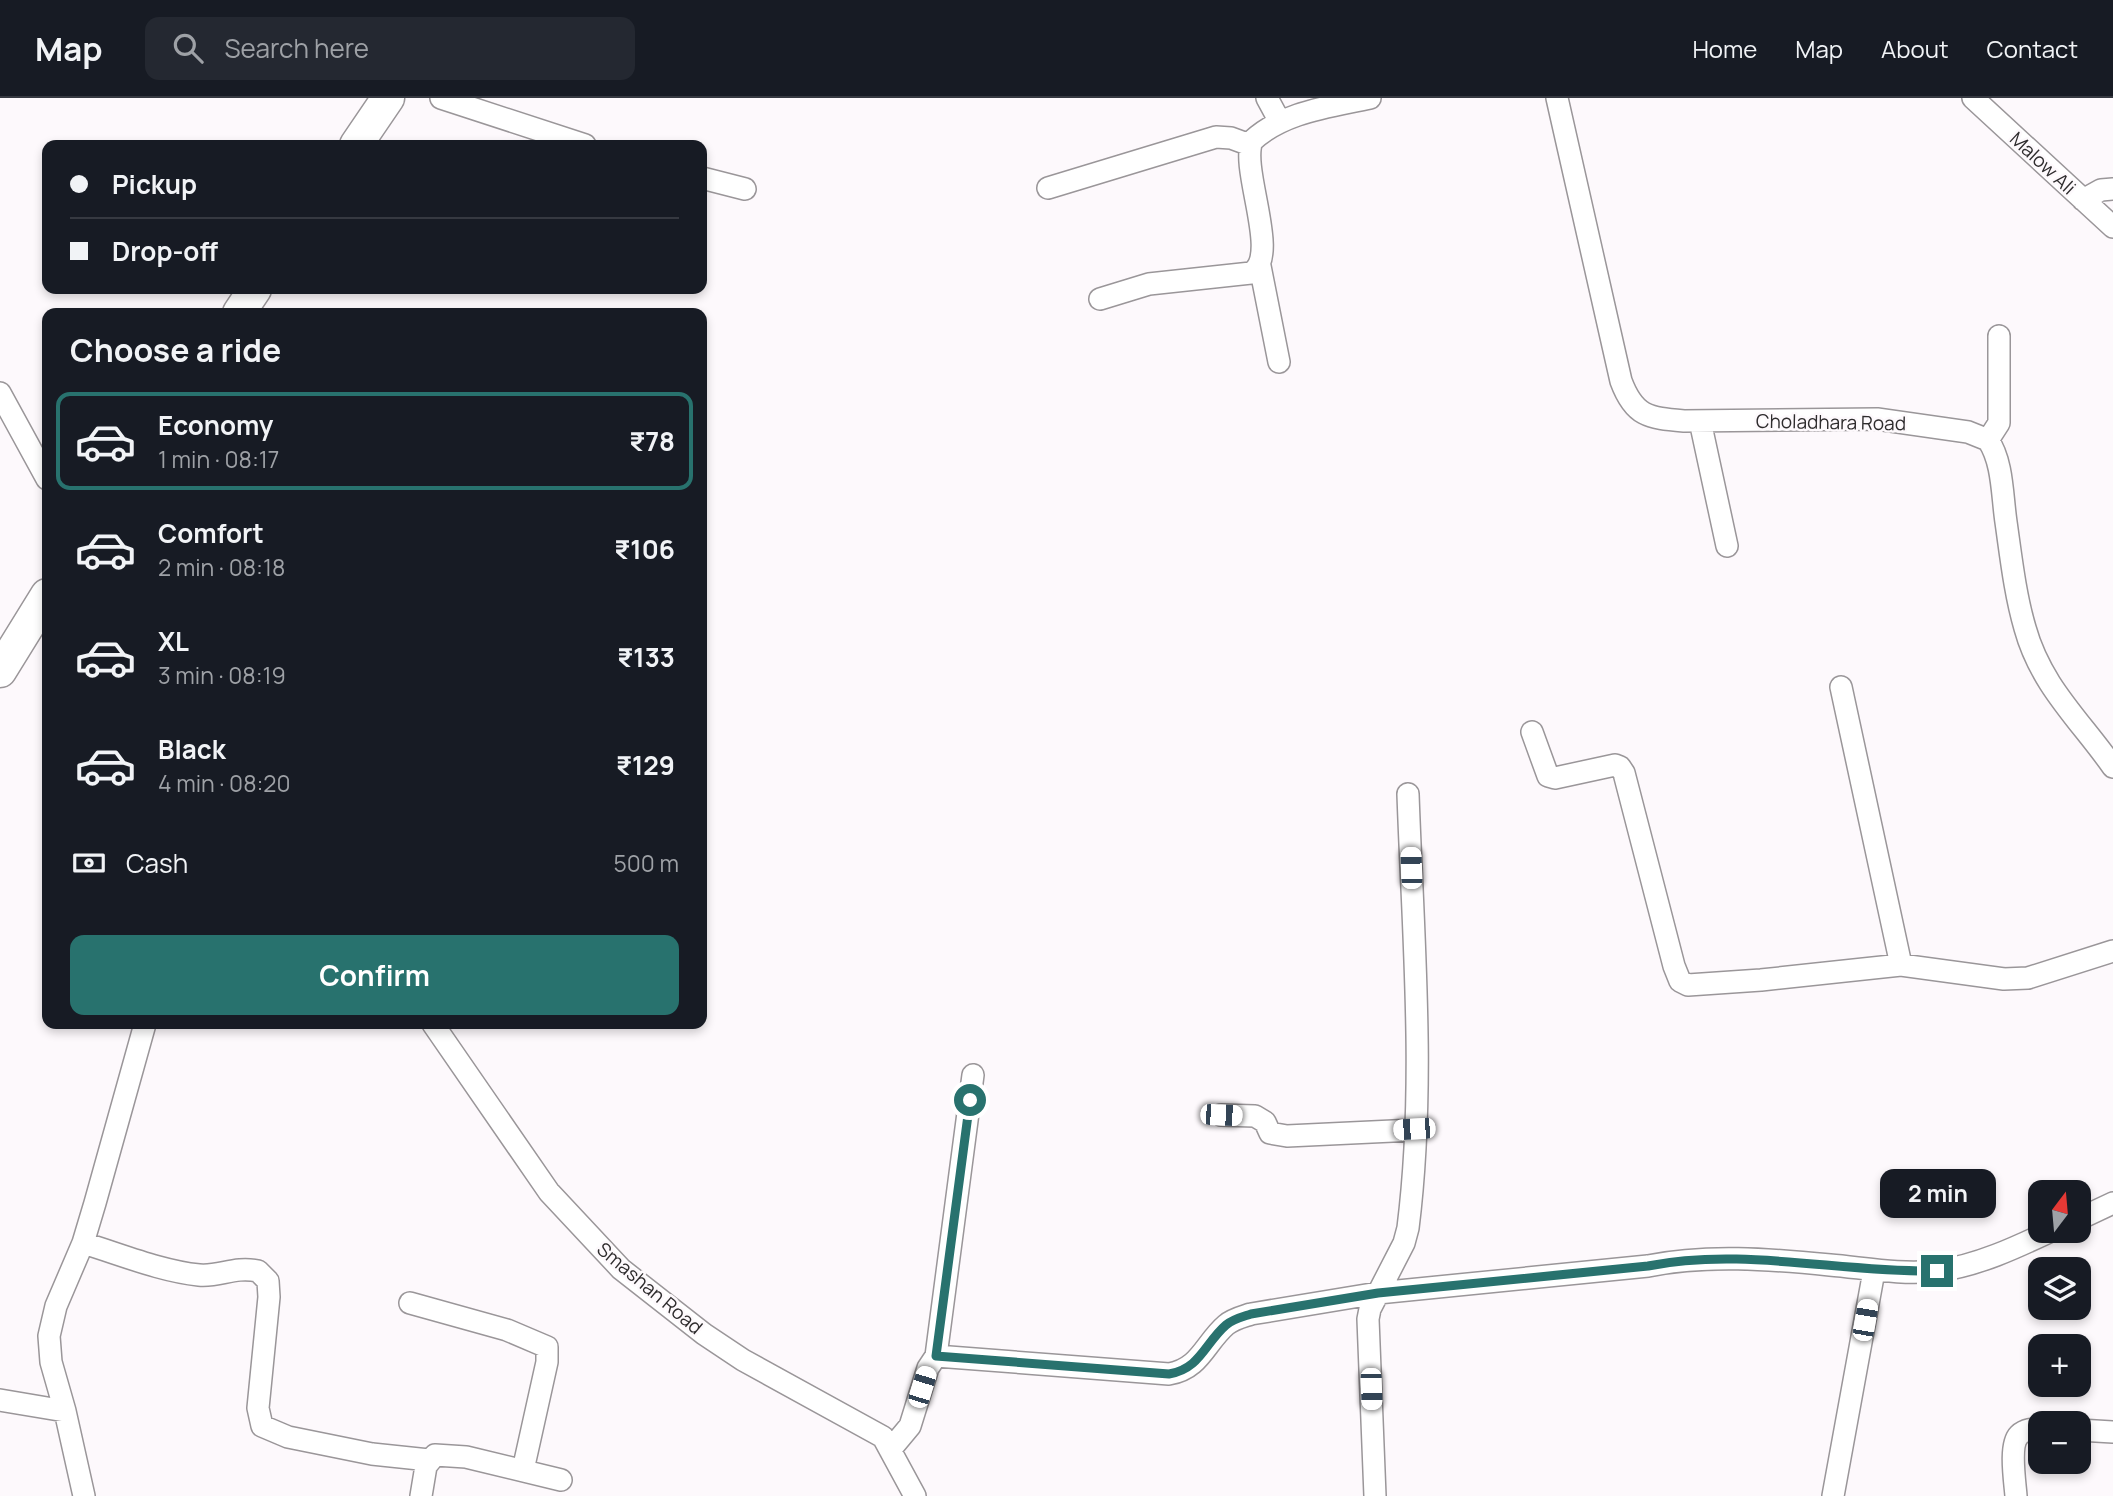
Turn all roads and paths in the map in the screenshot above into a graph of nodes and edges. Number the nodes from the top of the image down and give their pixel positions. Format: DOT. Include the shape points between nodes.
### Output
graph roads {
  1 [pos="388,98"];
  2 [pos="441,98"];
  3 [pos="1267,98"];
  4 [pos="1370,98"];
  5 [pos="1557,98"];
  6 [pos="1973,98"];
  7 [pos="1280,122"];
  8 [pos="359,140"];
  9 [pos="570,140"];
  10 [pos="1250,145"];
  11 [pos="707,179"];
  12 [pos="1048,188"];
  13 [pos="745,189"];
  14 [pos="2113,189"];
  15 [pos="2083,200"];
  16 [pos="2113,227"];
  17 [pos="1260,266"];
  18 [pos="1100,299"];
  19 [pos="1999,337"];
  20 [pos="1279,362"];
  21 [pos="0,393"];
  22 [pos="1700,421"];
  23 [pos="1987,439"];
  24 [pos="42,470"];
  25 [pos="1727,546"];
  26 [pos="42,603"];
  27 [pos="0,671"];
  28 [pos="1841,687"];
  29 [pos="1532,732"];
  30 [pos="2113,767"];
  31 [pos="1408,794"];
  32 [pos="2113,951"];
  33 [pos="1901,965"];
  34 [pos="144,1029"];
  35 [pos="436,1029"];
  36 [pos="973,1074"];
  37 [pos="1221,1115"];
  38 [pos="1414,1129"];
  39 [pos="2113,1203"];
  40 [pos="2091,1213"];
  41 [pos="2028,1240"];
  42 [pos="83,1243"];
  43 [pos="1874,1270"];
  44 [pos="1378,1293"];
  45 [pos="410,1303"];
  46 [pos="936,1356"];
  47 [pos="0,1400"];
  48 [pos="65,1411"];
  49 [pos="2028,1430"];
  50 [pos="2091,1431"];
  51 [pos="2113,1432"];
  52 [pos="890,1450"];
  53 [pos="429,1460"];
  54 [pos="523,1470"];
  55 [pos="561,1480"];
  56 [pos="84,1496"];
  57 [pos="421,1496"];
  58 [pos="915,1496"];
  59 [pos="1375,1496"];
  60 [pos="1833,1496"];
  61 [pos="2016,1496"];
  1 -- 8 [label="highway"];
  2 -- 9 [label="street"];
  3 -- 7 [label="street"];
  4 -- 7 [label="street"];
  5 -- 22 [label="street, Choladhara Road" via="1627,396 1643,413"];
  6 -- 15 [label="street, Malow Ali"];
  7 -- 10 [label="street"];
  10 -- 12 [label="street" via="1216,137"];
  10 -- 17 [label="street"];
  11 -- 13 [label="street"];
  14 -- 15 [label="street"];
  15 -- 16 [label="street, Malow Ali"];
  17 -- 18 [label="street" via="1251,273 1158,283"];
  17 -- 20 [label="street"];
  19 -- 23 [label="street" via="1999,423"];
  21 -- 24 [label="street"];
  22 -- 23 [label="street, Choladhara Road" via="1877,419"];
  22 -- 25 [label="street"];
  23 -- 30 [label="street" via="1998,461 2012,562 2034,653 2063,706"];
  26 -- 27 [label="highway"];
  28 -- 33 [label="street"];
  29 -- 33 [label="street" via="1548,776 1615,765 1624,773 1680,981 1700,985"];
  31 -- 38 [label="street" via="1418,1038"];
  32 -- 33 [label="street" via="2028,978"];
  34 -- 42 [label="street"];
  35 -- 52 [label="street, Smashan Road" via="549,1192 621,1269 704,1334 883,1437"];
  36 -- 46 [label="street"];
  37 -- 38 [label="street" via="1255,1116 1265,1122 1270,1133 1287,1136"];
  38 -- 44 [label="street" via="1408,1228"];
  39 -- 40 [label="street"];
  41 -- 43 [label="street" via="1967,1265 1937,1271"];
  42 -- 48 [label="street" via="56,1306 49,1336"];
  42 -- 53 [label="street" via="182,1272 258,1271 268,1281 270,1297 258,1408 262,1426 288,1437"];
  43 -- 44 [label="street" via="1682,1259"];
  43 -- 60 [label="street"];
  44 -- 46 [label="street" via="1234,1320 1191,1366 1169,1374"];
  44 -- 59 [label="street" via="1368,1319"];
  45 -- 54 [label="street" via="507,1330 547,1347"];
  46 -- 52 [label="street" via="910,1426"];
  47 -- 48 [label="street"];
  48 -- 56 [label="street"];
  49 -- 61 [label="street" via="2019,1435 2014,1450"];
  50 -- 51 [label="street"];
  52 -- 58 [label="street, Smashan Road"];
  53 -- 54 [label="street" via="435,1454 445,1454"];
  53 -- 57 [label="street"];
  54 -- 55 [label="street"];
}
